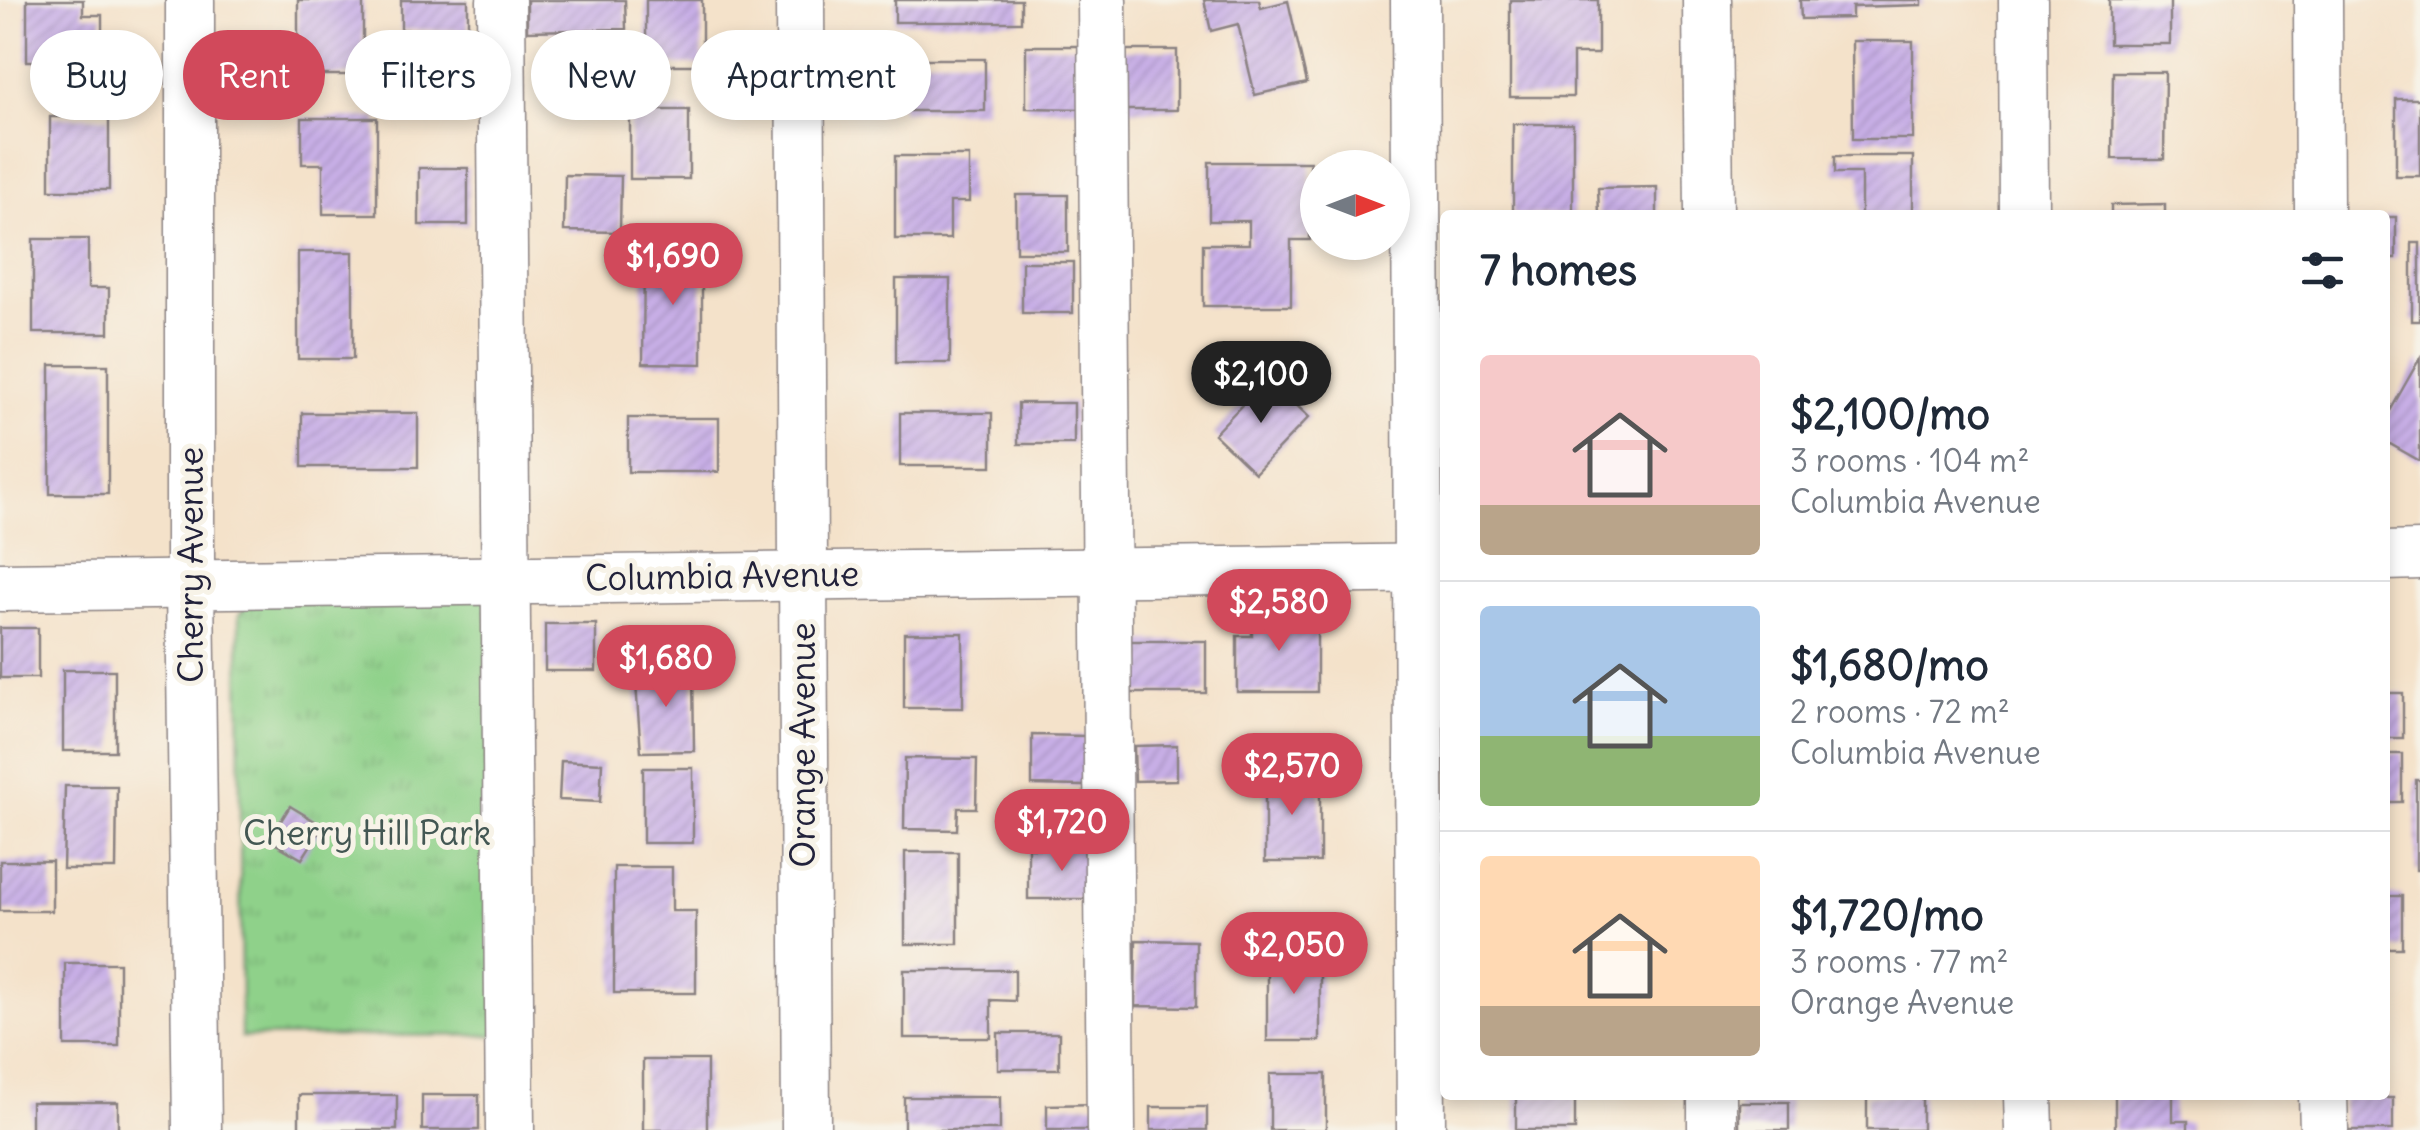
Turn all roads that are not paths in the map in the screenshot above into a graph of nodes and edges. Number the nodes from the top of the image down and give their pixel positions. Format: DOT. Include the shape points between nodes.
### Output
graph roads {
  1 [pos="190,0"];
  2 [pos="500,0"];
  3 [pos="800,0"];
  4 [pos="1102,0"];
  5 [pos="1414,0"];
  6 [pos="1707,0"];
  7 [pos="2023,0"];
  8 [pos="2318,0"];
  9 [pos="1709,210"];
  10 [pos="2024,210"];
  11 [pos="2319,210"];
  12 [pos="2420,555"];
  13 [pos="2390,556"];
  14 [pos="1432,569"];
  15 [pos="1106,572"];
  16 [pos="802,574"];
  17 [pos="502,579"];
  18 [pos="190,584"];
  19 [pos="0,587"];
  20 [pos="1712,1100"];
  21 [pos="2028,1100"];
  22 [pos="2324,1100"];
  23 [pos="197,1130"];
  24 [pos="510,1130"];
  25 [pos="806,1130"];
  26 [pos="1111,1130"];
  27 [pos="1421,1130"];
  28 [pos="1712,1130"];
  29 [pos="2028,1130"];
  30 [pos="2324,1130"];
  1 -- 18 [label="street, Cherry Avenue"];
  2 -- 17 [label="street"];
  3 -- 16 [label="street, Orange Avenue"];
  4 -- 15 [label="street"];
  5 -- 14 [label="street"];
  6 -- 9 [label="street"];
  7 -- 10 [label="street"];
  8 -- 11 [label="street"];
  12 -- 13 [label="street"];
  14 -- 15 [label="street, Columbia Avenue"];
  14 -- 27 [label="street"];
  15 -- 16 [label="street, Columbia Avenue"];
  15 -- 26 [label="street"];
  16 -- 17 [label="street, Columbia Avenue"];
  16 -- 25 [label="street, Orange Avenue"];
  17 -- 18 [label="street, Columbia Avenue"];
  17 -- 24 [label="street"];
  18 -- 19 [label="street, Columbia Avenue"];
  18 -- 23 [label="street, Cherry Avenue"];
  20 -- 28 [label="street"];
  21 -- 29 [label="street"];
  22 -- 30 [label="street"];
}
